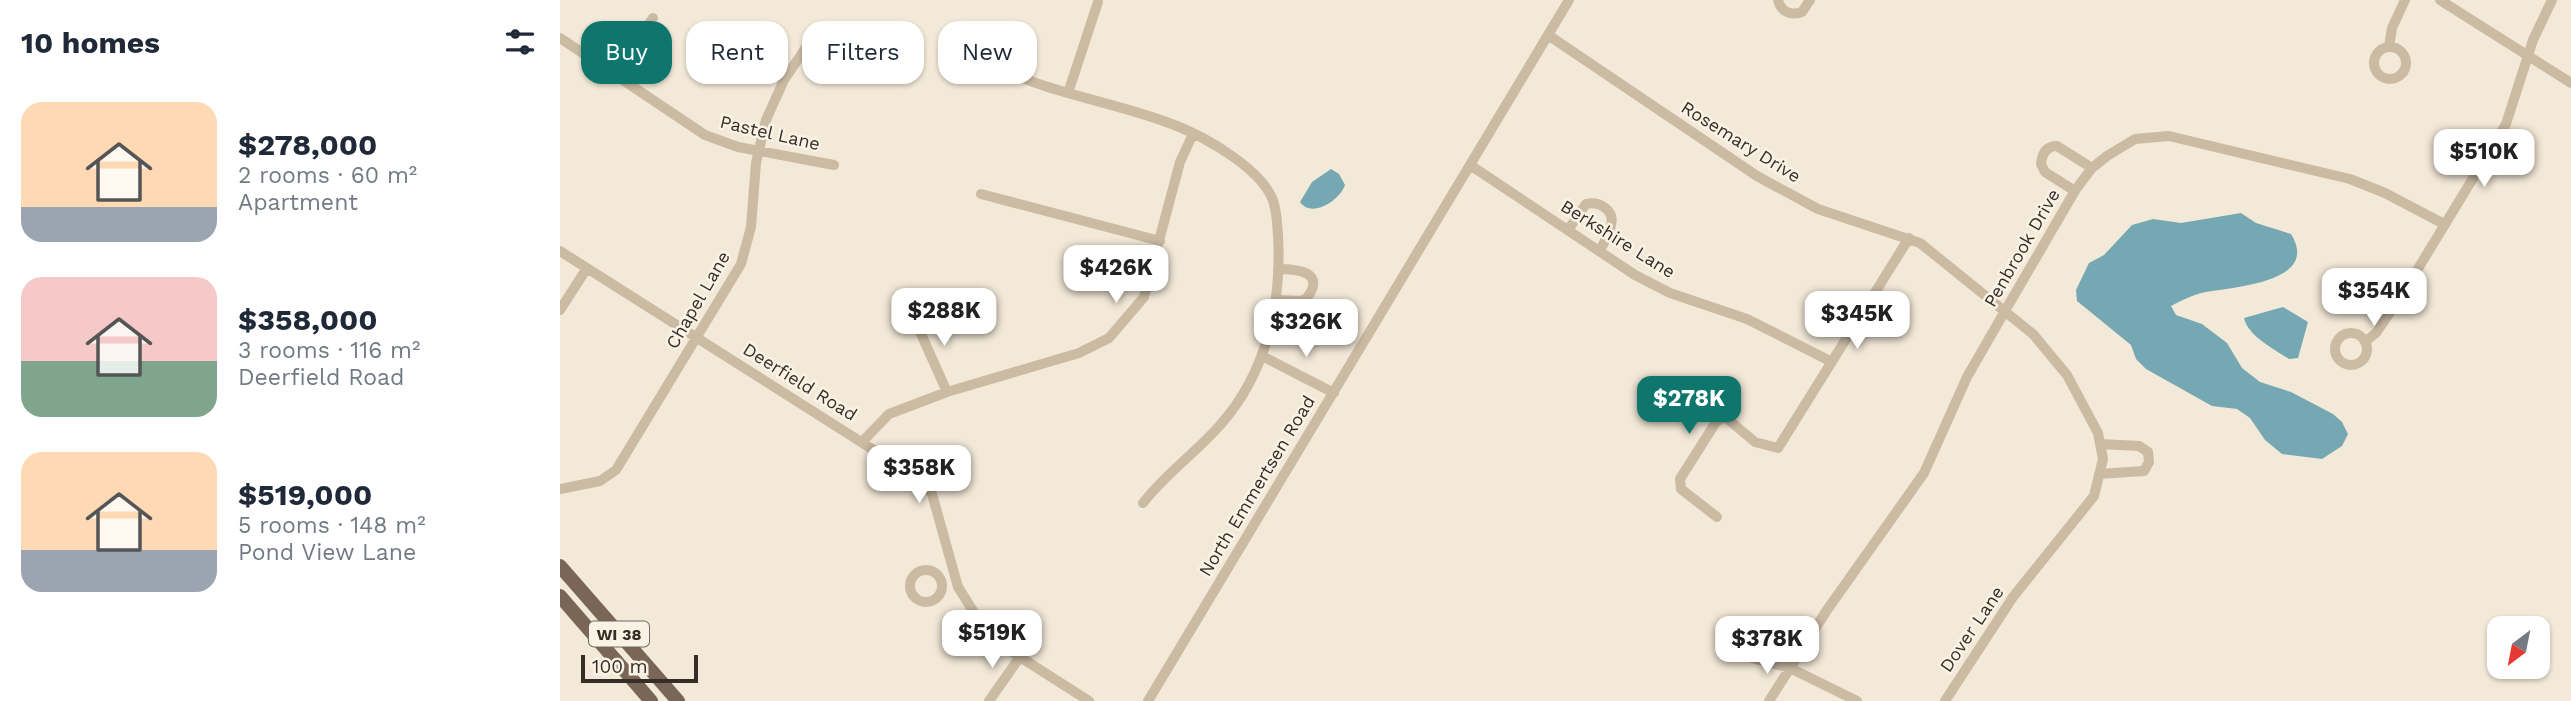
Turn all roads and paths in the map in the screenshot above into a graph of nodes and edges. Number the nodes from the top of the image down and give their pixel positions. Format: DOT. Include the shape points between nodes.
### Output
graph roads {
  1 [pos="1569,0"];
  2 [pos="1778,0"];
  3 [pos="1810,0"];
  4 [pos="2404,0"];
  5 [pos="2440,0"];
  6 [pos="2552,0"];
  7 [pos="1098,2"];
  8 [pos="653,18"];
  9 [pos="651,21"];
  10 [pos="1548,35"];
  11 [pos="560,38"];
  12 [pos="2389,47"];
  13 [pos="581,52"];
  14 [pos="802,55"];
  15 [pos="2527,55"];
  16 [pos="2571,83"];
  17 [pos="628,84"];
  18 [pos="1037,84"];
  19 [pos="1069,93"];
  20 [pos="1193,134"];
  21 [pos="758,151"];
  22 [pos="834,165"];
  23 [pos="1470,165"];
  24 [pos="2092,168"];
  25 [pos="2075,191"];
  26 [pos="981,194"];
  27 [pos="2444,223"];
  28 [pos="1568,230"];
  29 [pos="1909,238"];
  30 [pos="1160,241"];
  31 [pos="560,251"];
  32 [pos="1600,251"];
  33 [pos="587,268"];
  34 [pos="1278,269"];
  35 [pos="1276,300"];
  36 [pos="560,310"];
  37 [pos="2005,311"];
  38 [pos="913,316"];
  39 [pos="697,337"];
  40 [pos="2365,342"];
  41 [pos="1262,356"];
  42 [pos="1832,362"];
  43 [pos="947,392"];
  44 [pos="1334,393"];
  45 [pos="862,442"];
  46 [pos="2100,444"];
  47 [pos="2099,474"];
  48 [pos="560,489"];
  49 [pos="1143,503"];
  50 [pos="1717,517"];
  51 [pos="560,566"];
  52 [pos="2030,577"];
  53 [pos="955,578"];
  54 [pos="942,583"];
  55 [pos="560,596"];
  56 [pos="1725,651"];
  57 [pos="1020,657"];
  58 [pos="1790,668"];
  59 [pos="650,701"];
  60 [pos="678,701"];
  61 [pos="989,701"];
  62 [pos="1089,701"];
  63 [pos="1148,701"];
  64 [pos="1769,701"];
  65 [pos="1857,701"];
  66 [pos="1945,701"];
  1 -- 10 [label="street, North Emmertsen Road"];
  2 -- 3 [label="street" via="1783,10 1792,14 1806,9"];
  4 -- 12 [label="street"];
  5 -- 15 [label="street"];
  6 -- 15 [label="street"];
  7 -- 19 [label="street"];
  8 -- 9 [label="street"];
  10 -- 23 [label="street, North Emmertsen Road"];
  10 -- 29 [label="street, Rosemary Drive" via="1757,176 1818,209"];
  11 -- 13 [label="street, Pastel Lane"];
  14 -- 21 [label="street, Chapel Lane" via="774,100"];
  15 -- 16 [label="street"];
  15 -- 27 [label="street" via="2506,124"];
  17 -- 21 [label="street, Pastel Lane" via="705,135"];
  18 -- 19 [label="street"];
  19 -- 20 [label="street" via="1146,114"];
  20 -- 30 [label="street" via="1180,162"];
  20 -- 34 [label="street" via="1257,175 1273,200"];
  21 -- 22 [label="street, Pastel Lane"];
  21 -- 39 [label="street, Chapel Lane" via="746,252"];
  23 -- 28 [label="street, Berkshire Lane"];
  23 -- 44 [label="street, North Emmertsen Road"];
  24 -- 25 [label="street, Penbrook Drive"];
  24 -- 25 [label="street" via="2057,146 2044,153 2041,164 2045,172"];
  24 -- 27 [label="street, Penbrook Drive" via="2134,139 2169,136 2350,179"];
  25 -- 37 [label="street, Penbrook Drive"];
  26 -- 30 [label="street"];
  27 -- 40 [label="street" via="2376,333"];
  28 -- 32 [label="street, Berkshire Lane"];
  28 -- 32 [label="street" via="1586,204 1605,207 1612,216 1612,227"];
  29 -- 37 [label="street, Rosemary Drive"];
  29 -- 42 [label="street"];
  30 -- 43 [label="street" via="1144,297 1109,338 1080,353"];
  31 -- 33 [label="street, Deerfield Road"];
  32 -- 42 [label="street, Berkshire Lane" via="1670,293 1747,319"];
  33 -- 36 [label="street"];
  33 -- 39 [label="street, Deerfield Road"];
  34 -- 35 [label="street"];
  34 -- 35 [label="street" via="1304,270 1312,284 1300,302"];
  35 -- 41 [label="street"];
  37 -- 46 [label="street, Rosemary Drive" via="2033,334 2067,375"];
  37 -- 58 [label="street, Penbrook Drive" via="1967,377 1924,473"];
  38 -- 43 [label="street"];
  39 -- 45 [label="street, Deerfield Road"];
  39 -- 48 [label="street, Chapel Lane" via="616,470 599,482"];
  41 -- 44 [label="street"];
  41 -- 49 [label="street" via="1222,424 1163,477"];
  42 -- 50 [label="street" via="1778,448 1755,442 1724,416 1716,422 1680,479 1681,489"];
  43 -- 45 [label="street" via="889,414"];
  44 -- 63 [label="street, North Emmertsen Road"];
  45 -- 53 [label="street, Deerfield Road" via="921,481 932,495"];
  46 -- 47 [label="street, Rosemary Drive"];
  46 -- 47 [label="street" via="2139,446 2148,452 2149,462 2144,471"];
  47 -- 52 [label="street, Rosemary Drive" via="2094,496"];
  51 -- 60 [label="main road, WI 38"];
  52 -- 66 [label="street, Dover Lane"];
  53 -- 54 [label="street"];
  53 -- 57 [label="street, Deerfield Road" via="990,638"];
  55 -- 59 [label="main road, WI 38"];
  56 -- 58 [label="street"];
  57 -- 61 [label="street"];
  57 -- 62 [label="street, Deerfield Road"];
  58 -- 64 [label="street, Penbrook Drive"];
  58 -- 65 [label="street"];
}
